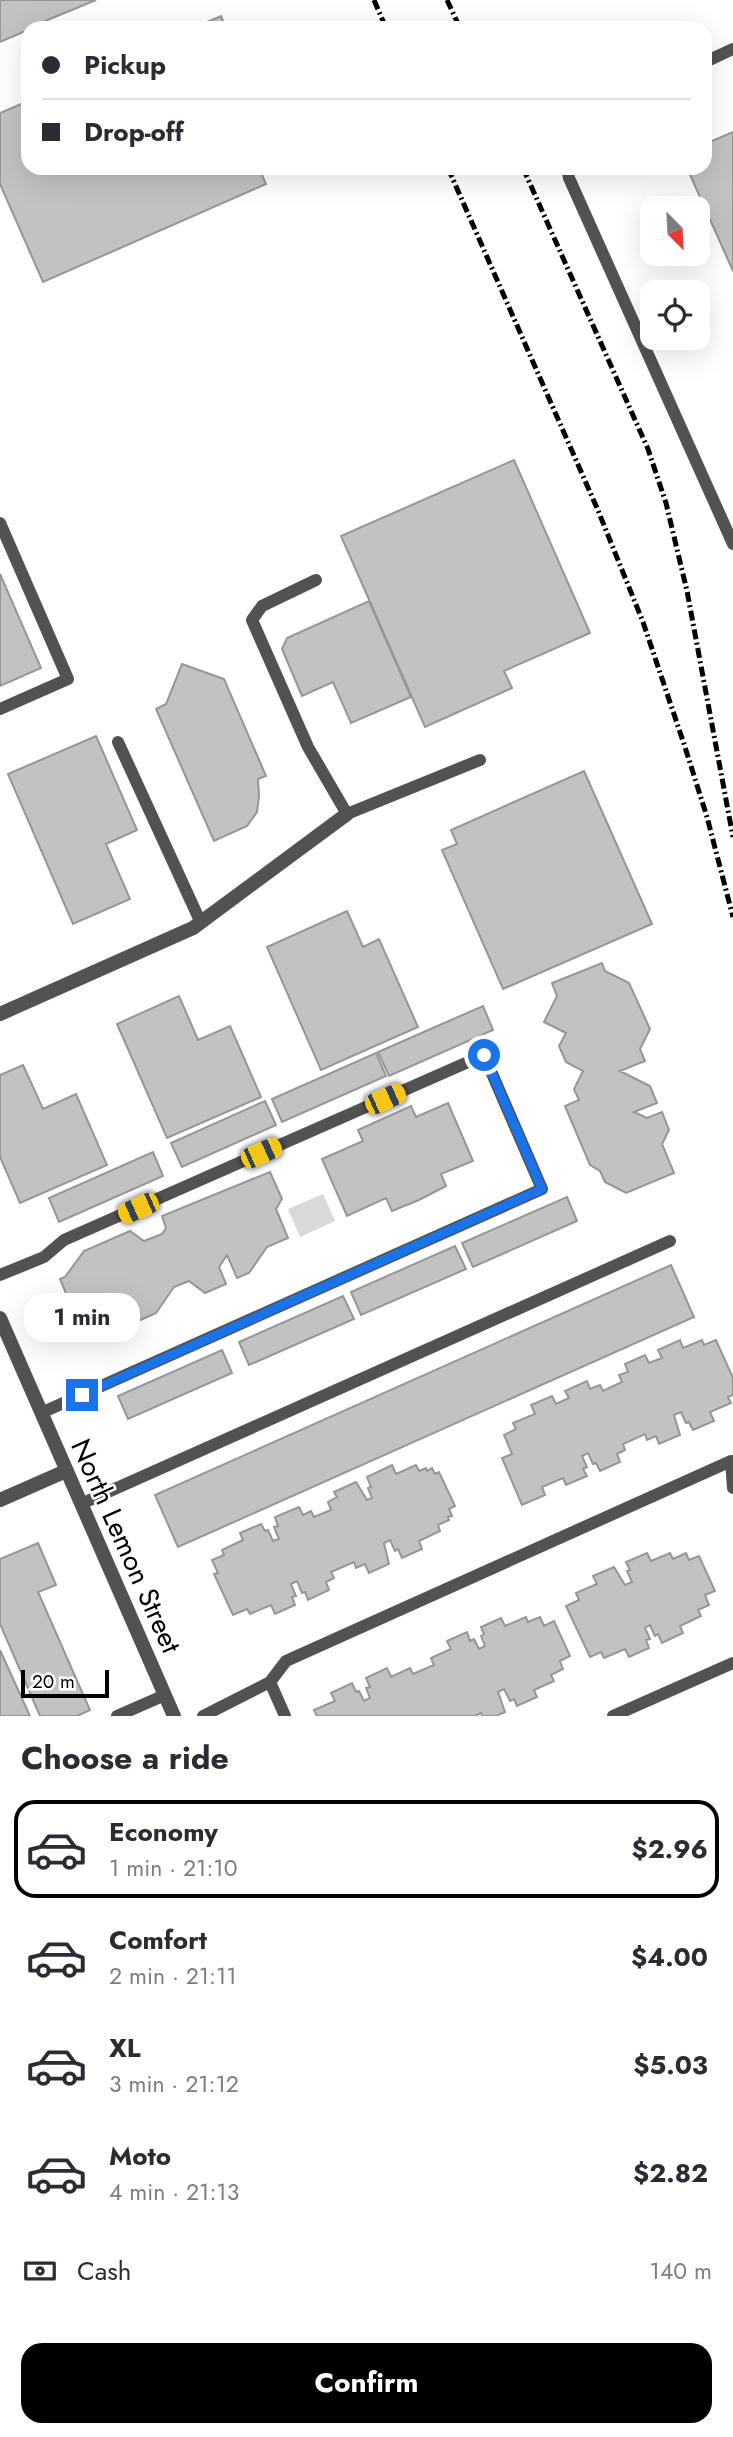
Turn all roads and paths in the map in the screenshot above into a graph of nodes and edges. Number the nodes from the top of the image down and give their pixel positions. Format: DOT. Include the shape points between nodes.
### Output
graph roads {
  1 [pos="733,49"];
  2 [pos="712,59"];
  3 [pos="568,175"];
  4 [pos="0,523"];
  5 [pos="733,544"];
  6 [pos="316,580"];
  7 [pos="0,709"];
  8 [pos="118,742"];
  9 [pos="480,760"];
  10 [pos="347,814"];
  11 [pos="201,923"];
  12 [pos="0,1014"];
  13 [pos="670,1241"];
  14 [pos="0,1275"];
  15 [pos="0,1318"];
  16 [pos="41,1413"];
  17 [pos="66,1471"];
  18 [pos="733,1488"];
  19 [pos="0,1500"];
  20 [pos="81,1504"];
  21 [pos="733,1663"];
  22 [pos="270,1682"];
  23 [pos="165,1695"];
  24 [pos="117,1716"];
  25 [pos="174,1716"];
  26 [pos="202,1716"];
  27 [pos="285,1716"];
  28 [pos="613,1716"];
  1 -- 2 [label="lane"];
  3 -- 5 [label="lane"];
  4 -- 7 [label="lane" via="68,679"];
  6 -- 10 [label="lane" via="262,606 252,620 308,747"];
  8 -- 11 [label="lane"];
  9 -- 10 [label="lane"];
  10 -- 11 [label="street"];
  11 -- 12 [label="street"];
  13 -- 20 [label="lane"];
  14 -- 16 [label="lane" via="44,1257 64,1240 484,1055 542,1189"];
  15 -- 16 [label="street, North Lemon Street"];
  16 -- 17 [label="street, North Lemon Street"];
  17 -- 19 [label="street"];
  17 -- 20 [label="street, North Lemon Street"];
  18 -- 22 [label="lane" via="731,1461 286,1661"];
  20 -- 23 [label="street, North Lemon Street"];
  21 -- 28 [label="lane"];
  22 -- 26 [label="lane"];
  22 -- 27 [label="lane"];
  23 -- 24 [label="lane"];
  23 -- 25 [label="street, North Lemon Street"];
}
